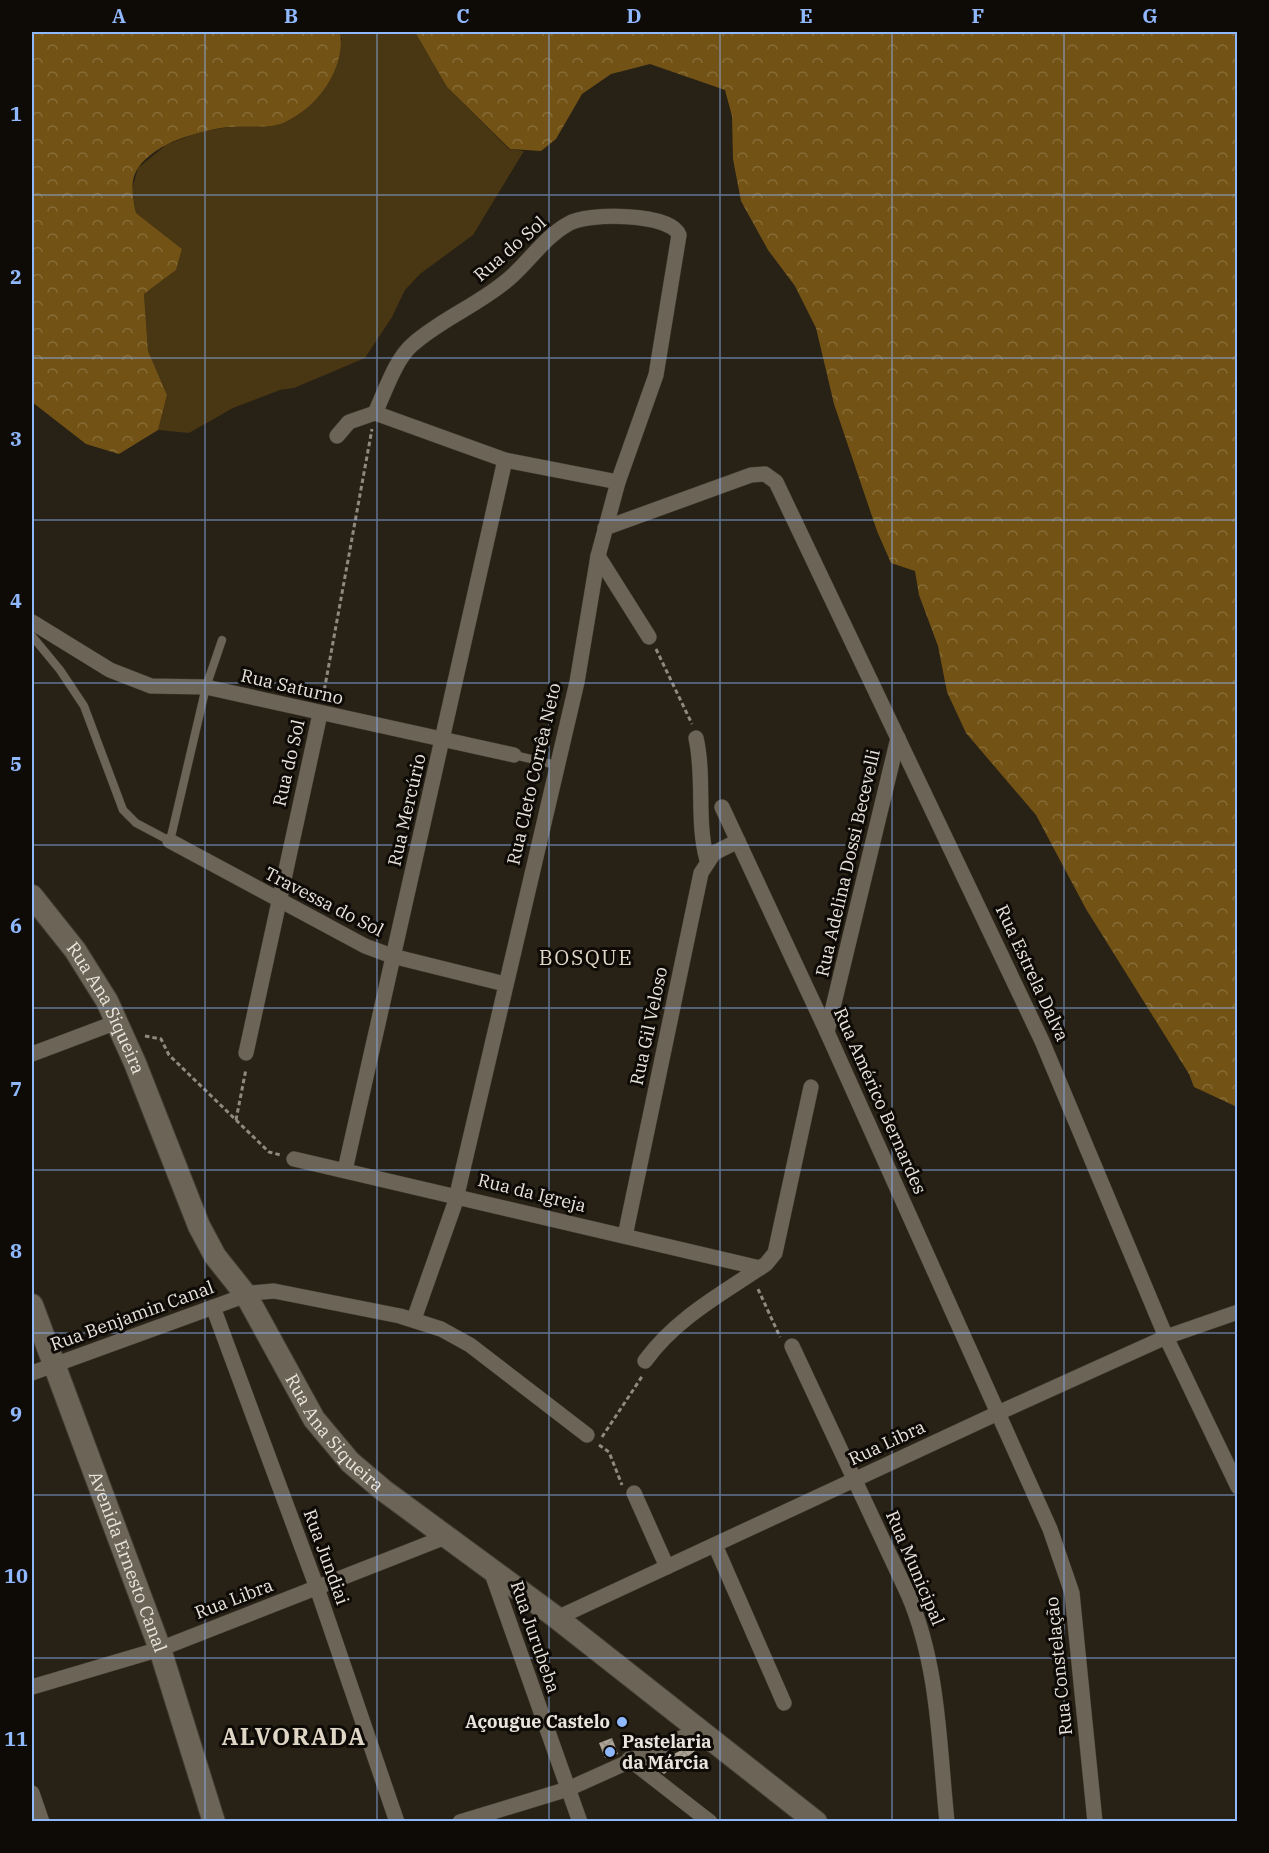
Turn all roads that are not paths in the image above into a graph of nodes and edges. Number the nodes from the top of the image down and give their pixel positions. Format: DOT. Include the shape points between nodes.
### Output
graph roads {
  1 [pos="679,235"];
  2 [pos="375,413"];
  3 [pos="337,436"];
  4 [pos="505,460"];
  5 [pos="618,482"];
  6 [pos="605,528"];
  7 [pos="598,556"];
  8 [pos="32,622"];
  9 [pos="32,636"];
  10 [pos="649,637"];
  11 [pos="222,640"];
  12 [pos="206,687"];
  13 [pos="320,714"];
  14 [pos="696,738"];
  15 [pos="898,738"];
  16 [pos="444,739"];
  17 [pos="514,755"];
  18 [pos="556,765"];
  19 [pos="723,807"];
  20 [pos="170,841"];
  21 [pos="738,841"];
  22 [pos="707,860"];
  23 [pos="32,896"];
  24 [pos="279,902"];
  25 [pos="392,956"];
  26 [pos="505,984"];
  27 [pos="121,1031"];
  28 [pos="827,1032"];
  29 [pos="246,1053"];
  30 [pos="32,1054"];
  31 [pos="811,1087"];
  32 [pos="294,1159"];
  33 [pos="345,1170"];
  34 [pos="457,1195"];
  35 [pos="625,1236"];
  36 [pos="760,1268"];
  37 [pos="246,1295"];
  38 [pos="32,1305"];
  39 [pos="213,1307"];
  40 [pos="1238,1312"];
  41 [pos="414,1319"];
  42 [pos="1166,1337"];
  43 [pos="792,1346"];
  44 [pos="645,1361"];
  45 [pos="56,1366"];
  46 [pos="32,1373"];
  47 [pos="998,1413"];
  48 [pos="593,1440"];
  49 [pos="855,1479"];
  50 [pos="1238,1487"];
  51 [pos="631,1495"];
  52 [pos="447,1536"];
  53 [pos="714,1545"];
  54 [pos="667,1567"];
  55 [pos="490,1568"];
  56 [pos="317,1588"];
  57 [pos="557,1618"];
  58 [pos="160,1648"];
  59 [pos="32,1687"];
  60 [pos="784,1703"];
  61 [pos="701,1729"];
  62 [pos="629,1760"];
  63 [pos="568,1789"];
  64 [pos="32,1793"];
  65 [pos="208,1815"];
  66 [pos="42,1821"];
  67 [pos="397,1821"];
  68 [pos="460,1821"];
  69 [pos="580,1821"];
  70 [pos="710,1821"];
  71 [pos="816,1821"];
  72 [pos="947,1821"];
  73 [pos="1095,1821"];
  1 -- 2 [label="street, Rua do Sol" via="669,224 631,217 584,217 568,224 511,278 411,345"];
  1 -- 5 [label="street, Rua Cleto Corrêa Neto" via="656,375"];
  2 -- 3 [label="street" via="349,422"];
  2 -- 4 [label="street"];
  4 -- 5 [label="street"];
  4 -- 16 [label="street, Rua Mercúrio"];
  5 -- 6 [label="street, Rua Cleto Corrêa Neto"];
  6 -- 7 [label="street, Rua Cleto Corrêa Neto"];
  6 -- 15 [label="street, Rua Estrela Dalva" via="751,475 765,474 776,482"];
  7 -- 10 [label="street"];
  7 -- 18 [label="street, Rua Cleto Corrêa Neto" via="577,682"];
  8 -- 12 [label="street, Rua Saturno" via="110,670 151,686"];
  9 -- 20 [label="lane, Travessa do Sol" via="84,706 123,810 136,823"];
  11 -- 12 [label="lane"];
  12 -- 13 [label="street, Rua Saturno"];
  12 -- 20 [label="lane"];
  13 -- 16 [label="street, Rua Saturno"];
  13 -- 24 [label="street, Rua do Sol"];
  14 -- 22 [label="street"];
  15 -- 28 [label="street, Rua Adelina Dossi Becevelli"];
  15 -- 42 [label="street, Rua Estrela Dalva" via="1042,1041"];
  16 -- 17 [label="street, Rua Saturno"];
  16 -- 25 [label="street, Rua Mercúrio"];
  17 -- 18 [label="lane, Rua Saturno"];
  18 -- 26 [label="street, Rua Cleto Corrêa Neto"];
  19 -- 21 [label="street, Rua Américo Bernardes"];
  20 -- 24 [label="street, Travessa do Sol"];
  21 -- 22 [label="street"];
  21 -- 28 [label="street, Rua Américo Bernardes"];
  22 -- 35 [label="street, Rua Gil Veloso" via="699,880"];
  23 -- 27 [label="street, Rua Ana Siqueira" via="75,950"];
  24 -- 25 [label="street, Travessa do Sol"];
  24 -- 29 [label="street, Rua do Sol"];
  25 -- 26 [label="street, Travessa do Sol"];
  25 -- 33 [label="street, Rua Mercúrio"];
  26 -- 34 [label="street, Rua Cleto Corrêa Neto"];
  27 -- 30 [label="street"];
  27 -- 37 [label="street, Rua Ana Siqueira" via="191,1210 215,1256"];
  28 -- 47 [label="street, Rua Américo Bernardes"];
  31 -- 36 [label="street" via="778,1248"];
  32 -- 33 [label="street, Rua da Igreja"];
  33 -- 34 [label="street, Rua da Igreja"];
  34 -- 35 [label="street, Rua da Igreja"];
  34 -- 41 [label="street, Rua Cleto Corrêa Neto"];
  35 -- 36 [label="street, Rua da Igreja"];
  36 -- 44 [label="street" via="684,1319"];
  37 -- 39 [label="street, Rua Benjamin Canal"];
  37 -- 41 [label="street, Rua Benjamin Canal" via="274,1291"];
  37 -- 52 [label="street, Rua Ana Siqueira" via="314,1419 350,1462"];
  38 -- 45 [label="street, Avenida Ernesto Canal"];
  39 -- 45 [label="street, Rua Benjamin Canal"];
  39 -- 56 [label="street, Rua Jundiai"];
  40 -- 42 [label="street, Rua Libra"];
  41 -- 48 [label="street, Rua Benjamin Canal" via="470,1345"];
  42 -- 47 [label="street, Rua Libra"];
  42 -- 50 [label="street, Rua Estrela Dalva"];
  43 -- 49 [label="street, Rua Municipal"];
  45 -- 46 [label="street, Rua Benjamin Canal"];
  45 -- 58 [label="street, Avenida Ernesto Canal"];
  47 -- 49 [label="street, Rua Libra"];
  47 -- 73 [label="street, Rua Constelação" via="1050,1529 1072,1593"];
  49 -- 53 [label="street, Rua Libra"];
  49 -- 72 [label="street, Rua Municipal" via="924,1634 933,1680"];
  51 -- 54 [label="street"];
  52 -- 55 [label="street, Rua Ana Siqueira"];
  52 -- 56 [label="street, Rua Libra"];
  53 -- 54 [label="street, Rua Libra"];
  53 -- 60 [label="street"];
  54 -- 57 [label="street, Rua Libra"];
  55 -- 57 [label="street, Rua Ana Siqueira"];
  55 -- 63 [label="street, Rua Jurubeba"];
  56 -- 58 [label="street, Rua Libra"];
  56 -- 67 [label="street, Rua Jundiai"];
  57 -- 61 [label="street, Rua Ana Siqueira"];
  58 -- 59 [label="street, Rua Libra"];
  58 -- 65 [label="street, Avenida Ernesto Canal"];
  61 -- 62 [label="street"];
  61 -- 71 [label="street, Rua Ana Siqueira"];
  62 -- 63 [label="street"];
  62 -- 70 [label="street"];
  63 -- 68 [label="street"];
  63 -- 69 [label="street, Rua Jurubeba"];
  64 -- 66 [label="street"];
}
